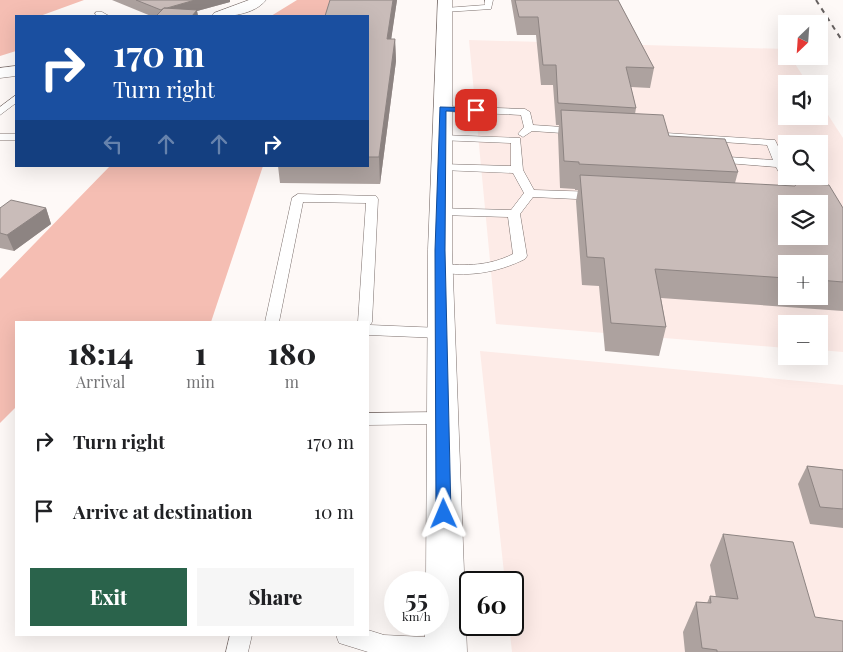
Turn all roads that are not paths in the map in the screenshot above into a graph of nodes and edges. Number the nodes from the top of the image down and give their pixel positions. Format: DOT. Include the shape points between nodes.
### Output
graph roads {
  1 [pos="259,0"];
  2 [pos="489,0"];
  3 [pos="445,5"];
  4 [pos="221,15"];
  5 [pos="15,71"];
  6 [pos="0,73"];
  7 [pos="15,99"];
  8 [pos="443,109"];
  9 [pos="0,112"];
  10 [pos="529,128"];
  11 [pos="587,131"];
  12 [pos="635,134"];
  13 [pos="15,136"];
  14 [pos="0,137"];
  15 [pos="442,138"];
  16 [pos="516,140"];
  17 [pos="778,157"];
  18 [pos="705,158"];
  19 [pos="778,164"];
  20 [pos="441,167"];
  21 [pos="517,170"];
  22 [pos="790,185"];
  23 [pos="793,190"];
  24 [pos="530,193"];
  25 [pos="609,197"];
  26 [pos="440,211"];
  27 [pos="514,214"];
  28 [pos="440,268"];
  29 [pos="272,321"];
  30 [pos="365,321"];
  31 [pos="369,330"];
  32 [pos="441,334"];
  33 [pos="442,418"];
  34 [pos="369,419"];
  35 [pos="241,636"];
  36 [pos="351,636"];
  37 [pos="446,650"];
  38 [pos="237,652"];
  1 -- 4 [label="main road"];
  2 -- 3 [label="lane" via="488,7"];
  3 -- 8 [label="main road"];
  5 -- 6 [label="main road"];
  7 -- 9 [label="lane"];
  8 -- 10 [label="lane" via="525,112"];
  8 -- 15 [label="main road"];
  10 -- 11 [label="lane"];
  10 -- 16 [label="lane"];
  12 -- 17 [label="lane" via="771,142"];
  13 -- 14 [label="lane"];
  15 -- 16 [label="lane"];
  15 -- 20 [label="main road"];
  16 -- 21 [label="lane"];
  18 -- 19 [label="lane"];
  20 -- 21 [label="lane"];
  20 -- 26 [label="main road"];
  21 -- 24 [label="lane"];
  22 -- 23 [label="lane"];
  24 -- 25 [label="lane"];
  24 -- 27 [label="lane"];
  26 -- 27 [label="lane"];
  26 -- 28 [label="main road"];
  27 -- 28 [label="lane" via="520,256 502,266 480,270"];
  28 -- 32 [label="main road"];
  29 -- 30 [label="lane" via="298,198 372,199"];
  31 -- 32 [label="lane"];
  32 -- 33 [label="main road"];
  33 -- 34 [label="lane"];
  33 -- 37 [label="main road"];
  35 -- 38 [label="lane"];
  36 -- 37 [label="lane" via="384,646"];
}
